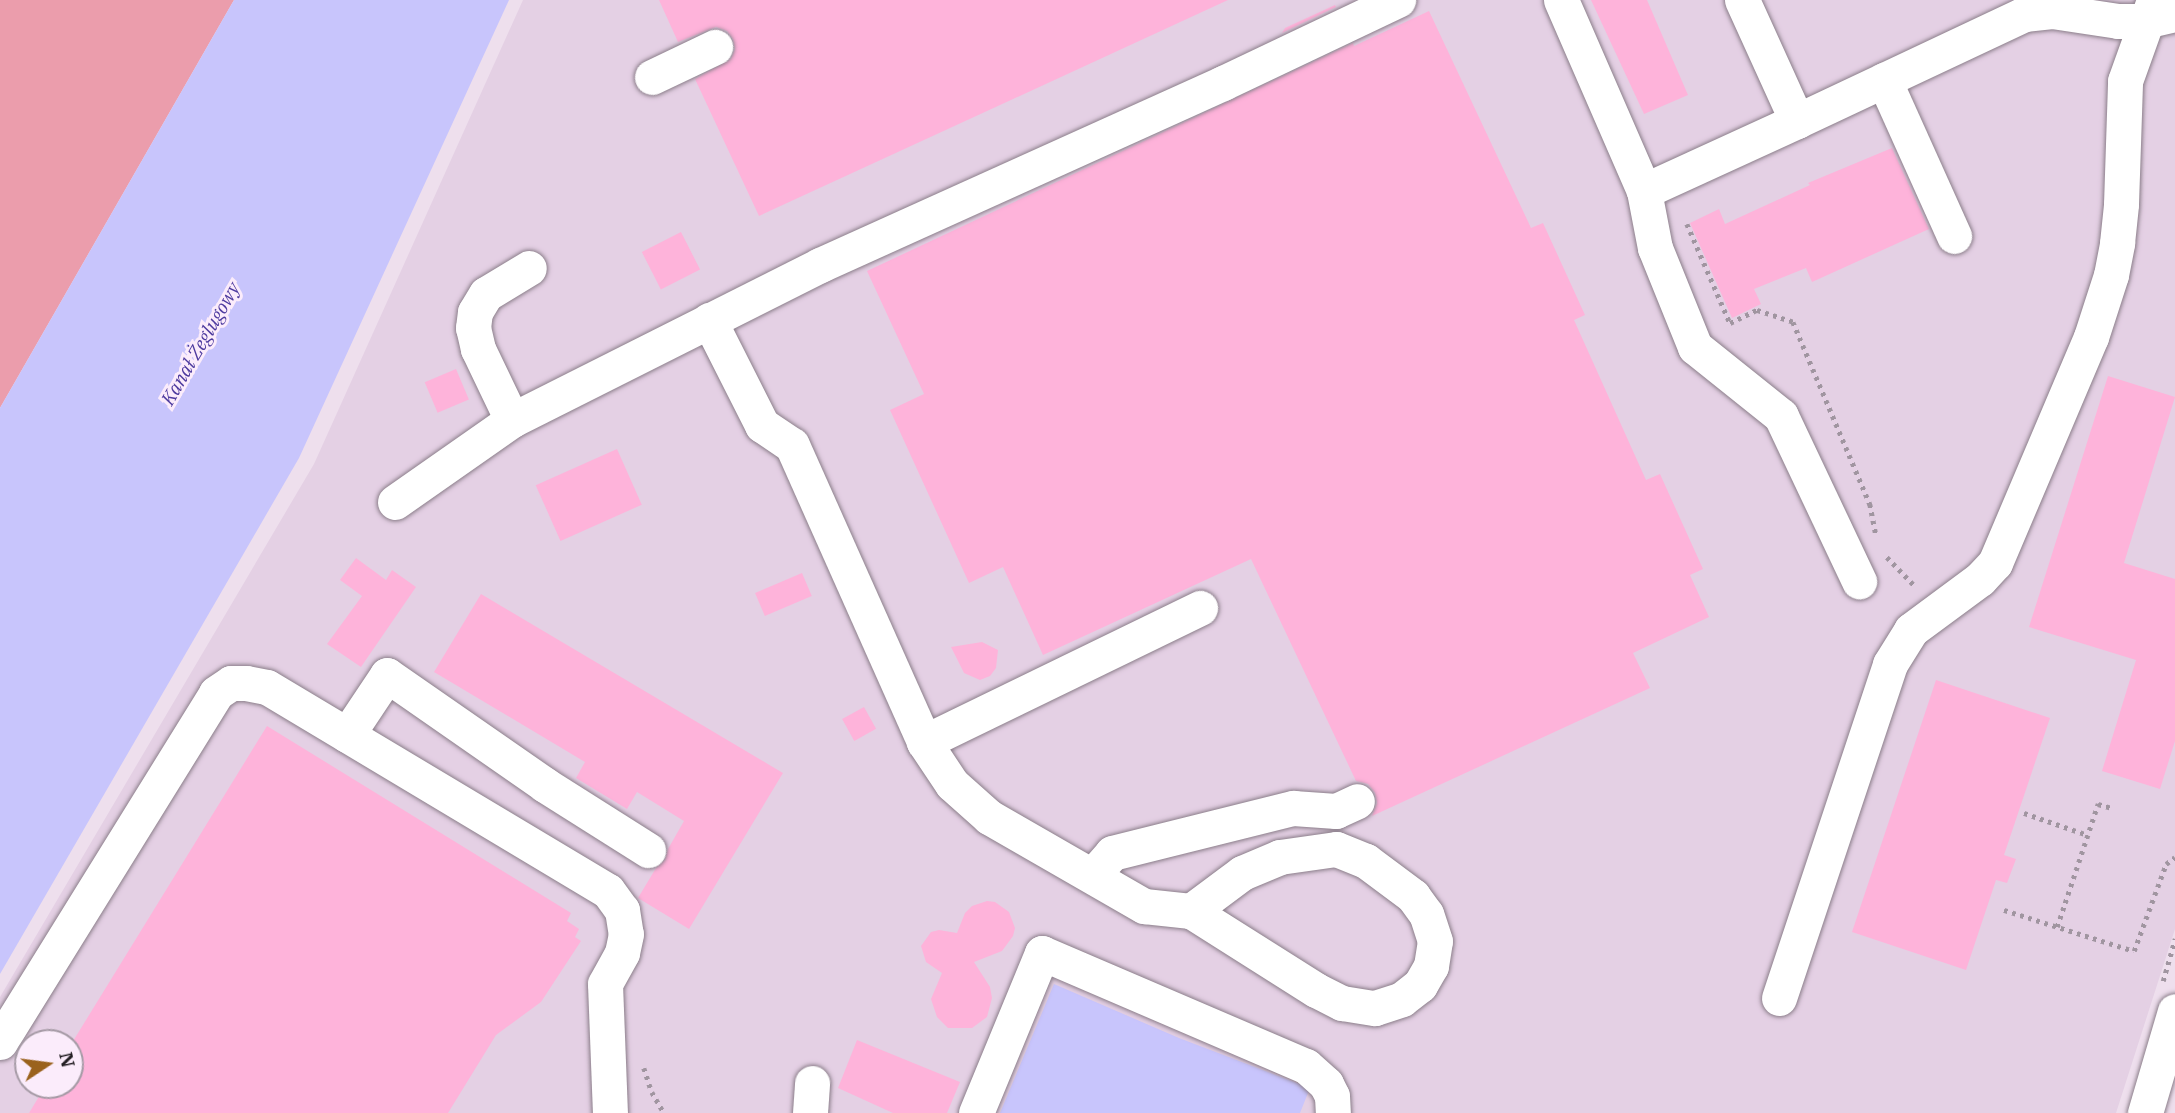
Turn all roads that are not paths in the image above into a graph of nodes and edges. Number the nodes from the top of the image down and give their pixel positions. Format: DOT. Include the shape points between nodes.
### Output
graph roads {
  1 [pos="1398,0"];
  2 [pos="1561,0"];
  3 [pos="1742,0"];
  4 [pos="2158,12"];
  5 [pos="1989,13"];
  6 [pos="715,47"];
  7 [pos="652,77"];
  8 [pos="1884,80"];
  9 [pos="1797,121"];
  10 [pos="1644,191"];
  11 [pos="1954,236"];
  12 [pos="529,268"];
  13 [pos="709,320"];
  14 [pos="512,420"];
  15 [pos="395,502"];
  16 [pos="1859,581"];
  17 [pos="1200,608"];
  18 [pos="347,735"];
  19 [pos="924,742"];
  20 [pos="1357,802"];
  21 [pos="648,850"];
  22 [pos="1093,875"];
  23 [pos="1191,911"];
  24 [pos="1779,998"];
  25 [pos="2175,1011"];
  26 [pos="0,1042"];
  27 [pos="610,1113"];
  28 [pos="976,1113"];
  29 [pos="1333,1113"];
  30 [pos="2145,1113"];
  1 -- 13 [label="street"];
  2 -- 10 [label="street"];
  3 -- 9 [label="street"];
  4 -- 5 [label="street" via="2118,21 2052,11"];
  4 -- 24 [label="street" via="2125,81 2117,243 2091,337 1995,563 1910,630 1890,664"];
  5 -- 8 [label="street"];
  6 -- 7 [label="street"];
  8 -- 9 [label="street"];
  8 -- 11 [label="street"];
  9 -- 10 [label="street"];
  10 -- 16 [label="street" via="1655,248 1695,347 1780,416"];
  12 -- 14 [label="street" via="486,294 473,328 478,349"];
  13 -- 14 [label="street"];
  13 -- 19 [label="street" via="762,425 792,445"];
  14 -- 15 [label="street"];
  17 -- 19 [label="street"];
  18 -- 21 [label="street" via="387,675"];
  18 -- 26 [label="street" via="267,687 231,683 216,693"];
  18 -- 27 [label="street" via="608,891 622,910 626,934 622,953 605,984"];
  19 -- 22 [label="street" via="952,784 989,817"];
  20 -- 22 [label="street" via="1336,811 1293,808 1112,853"];
  22 -- 23 [label="street" via="1144,906"];
  23 -- 23 [label="street" via="1342,1003 1375,1008 1402,999 1420,985 1431,966 1435,941 1426,914 1412,897 1366,862 1336,849 1280,857 1242,873"];
  25 -- 30 [label="street"];
  28 -- 29 [label="street" via="1042,953 1306,1066 1326,1084"];
}
